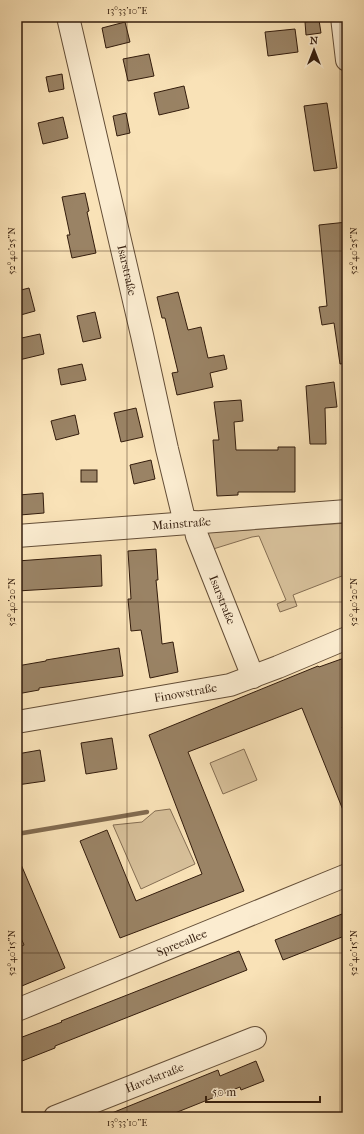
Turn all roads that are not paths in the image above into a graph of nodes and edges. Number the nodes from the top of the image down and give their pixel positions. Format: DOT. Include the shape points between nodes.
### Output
graph roads {
  1 [pos="68,17"];
  2 [pos="342,17"];
  3 [pos="347,60"];
  4 [pos="347,511"];
  5 [pos="190,522"];
  6 [pos="17,536"];
  7 [pos="347,638"];
  8 [pos="253,677"];
  9 [pos="17,722"];
  10 [pos="347,875"];
  11 [pos="17,1010"];
  12 [pos="255,1038"];
  13 [pos="55,1117"];
  1 -- 5 [label="street, Isarstraße" via="167,449"];
  2 -- 3 [label="street"];
  4 -- 5 [label="street, Mainstraße"];
  5 -- 6 [label="street, Mainstraße"];
  5 -- 8 [label="street, Isarstraße"];
  7 -- 8 [label="street, Finowstraße"];
  8 -- 9 [label="street, Finowstraße" via="230,685"];
  10 -- 11 [label="street, Spreeallee"];
  12 -- 13 [label="street, Havelstraße"];
}
